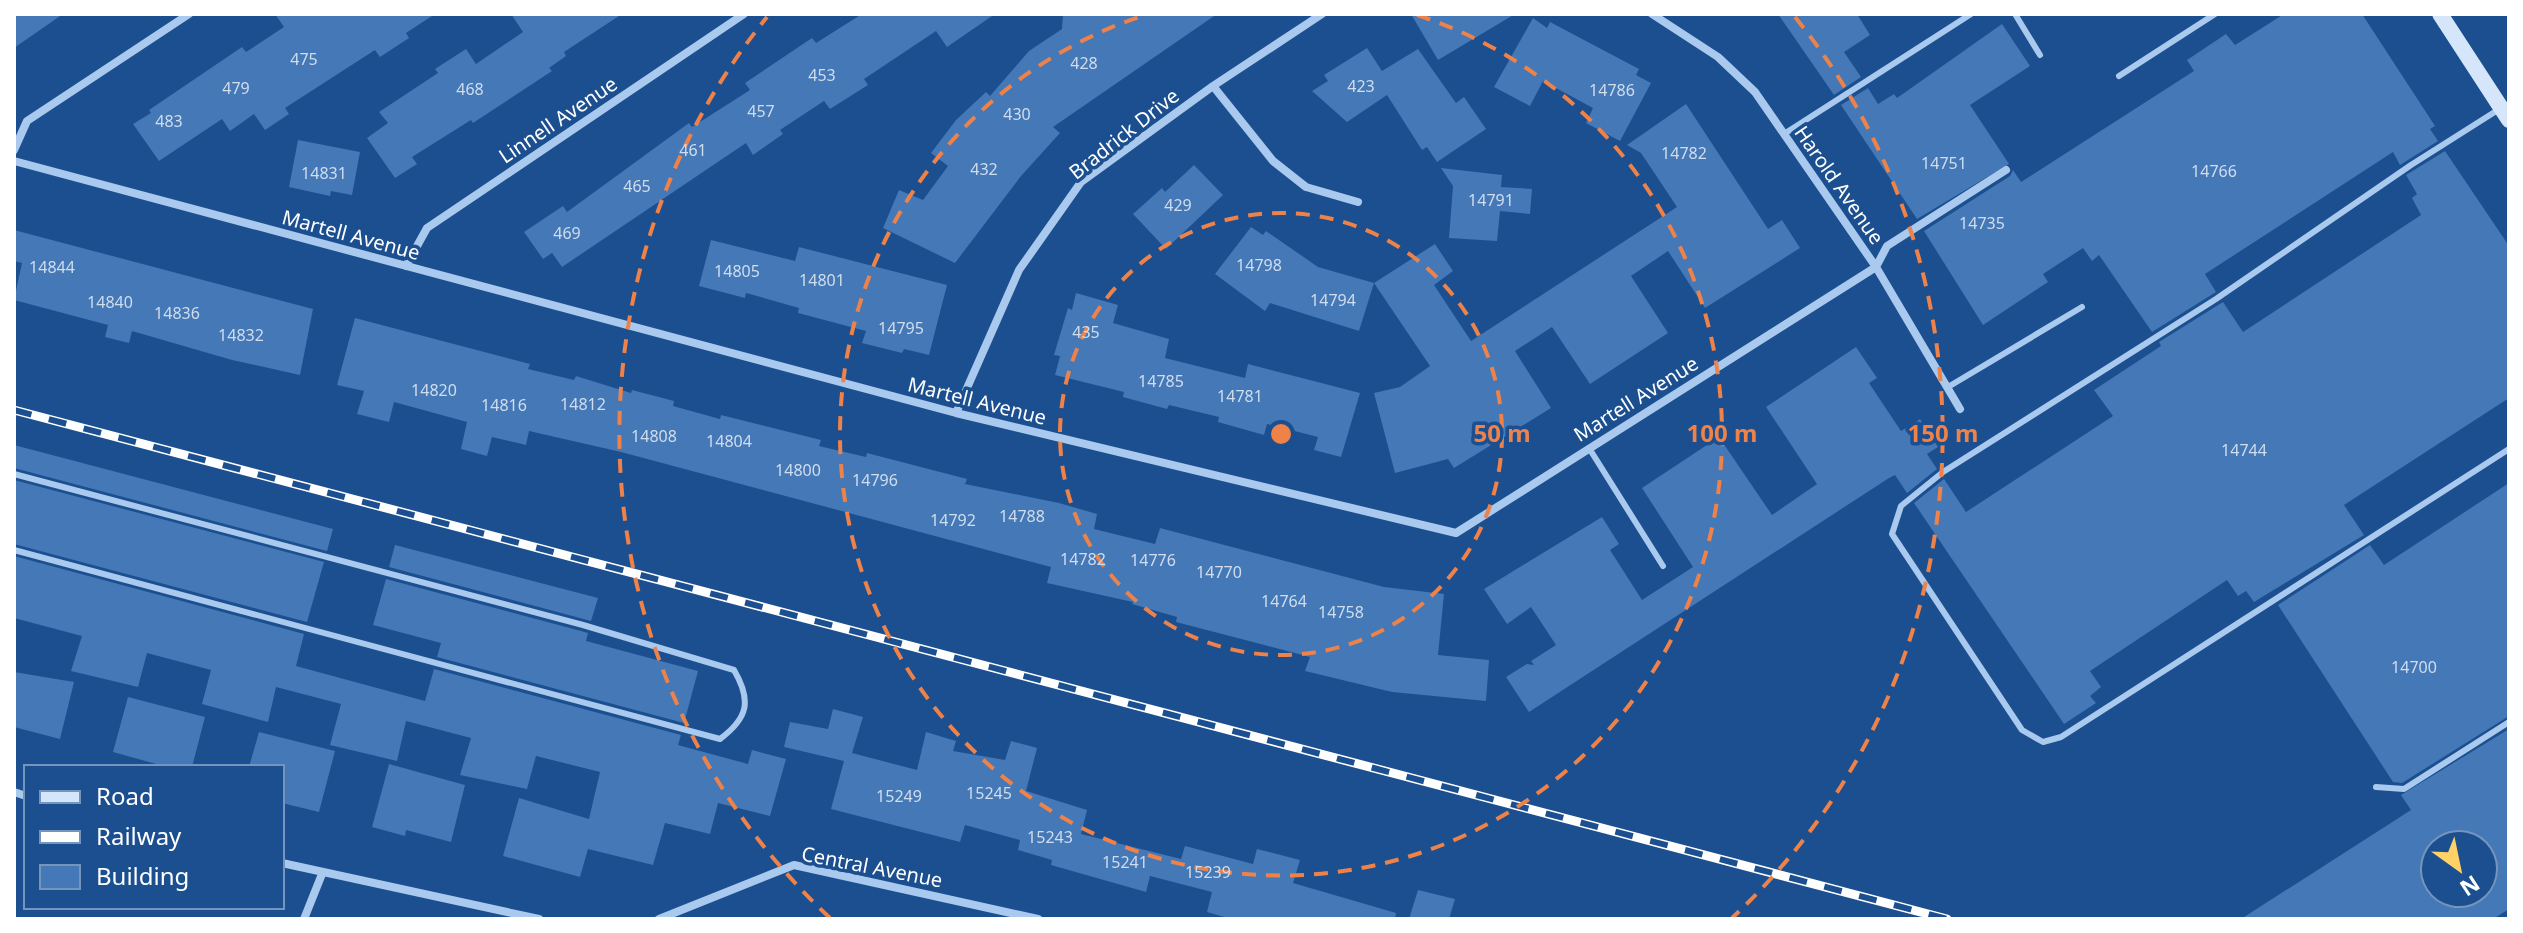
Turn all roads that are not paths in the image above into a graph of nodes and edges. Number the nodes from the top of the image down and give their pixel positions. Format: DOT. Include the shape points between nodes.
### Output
graph roads {
  1 [pos="189,14"];
  2 [pos="744,14"];
  3 [pos="1322,14"];
  4 [pos="1652,14"];
  5 [pos="1971,14"];
  6 [pos="2015,14"];
  7 [pos="2215,14"];
  8 [pos="2440,14"];
  9 [pos="2040,55"];
  10 [pos="2119,76"];
  11 [pos="1213,86"];
  12 [pos="2505,114"];
  13 [pos="1784,134"];
  14 [pos="14,150"];
  15 [pos="14,161"];
  16 [pos="2006,170"];
  17 [pos="1358,202"];
  18 [pos="406,266"];
  19 [pos="1876,267"];
  20 [pos="2082,307"];
  21 [pos="1948,387"];
  22 [pos="1960,409"];
  23 [pos="956,413"];
  24 [pos="1589,448"];
  25 [pos="2509,449"];
  26 [pos="14,474"];
  27 [pos="14,550"];
  28 [pos="1663,566"];
  29 [pos="2509,722"];
  30 [pos="2376,787"];
  31 [pos="284,864"];
  32 [pos="322,874"];
  33 [pos="304,919"];
  34 [pos="539,919"];
  35 [pos="659,919"];
  36 [pos="1038,919"];
  1 -- 14 [label="street" via="27,121"];
  2 -- 18 [label="street, Linnell Avenue" via="427,228"];
  3 -- 11 [label="street, Bradrick Drive"];
  4 -- 13 [label="street, Harold Avenue" via="1718,57 1755,92"];
  5 -- 13 [label="lane"];
  6 -- 9 [label="lane"];
  7 -- 10 [label="lane"];
  8 -- 12 [label="main road"];
  11 -- 17 [label="street" via="1273,161 1306,187"];
  11 -- 23 [label="street, Bradrick Drive" via="1081,182 1019,270"];
  12 -- 25 [label="lane" via="2411,165 2216,299 1943,472 1901,506 1892,534 2022,730 2043,742 2061,737"];
  13 -- 19 [label="street, Harold Avenue"];
  15 -- 18 [label="street, Martell Avenue"];
  16 -- 19 [label="street, Martell Avenue" via="1887,246"];
  18 -- 23 [label="street, Martell Avenue"];
  19 -- 21 [label="street, Harold Avenue"];
  19 -- 24 [label="street, Martell Avenue"];
  20 -- 21 [label="lane"];
  21 -- 22 [label="street, Harold Avenue"];
  23 -- 24 [label="street, Martell Avenue" via="1456,533"];
  24 -- 28 [label="lane"];
  26 -- 27 [label="lane" via="734,670 744,688 745,709 737,727 720,739"];
  29 -- 30 [label="lane" via="2404,789"];
  31 -- 32 [label="street"];
  32 -- 33 [label="street"];
  32 -- 34 [label="street"];
  35 -- 36 [label="street, Central Avenue" via="794,865"];
}
